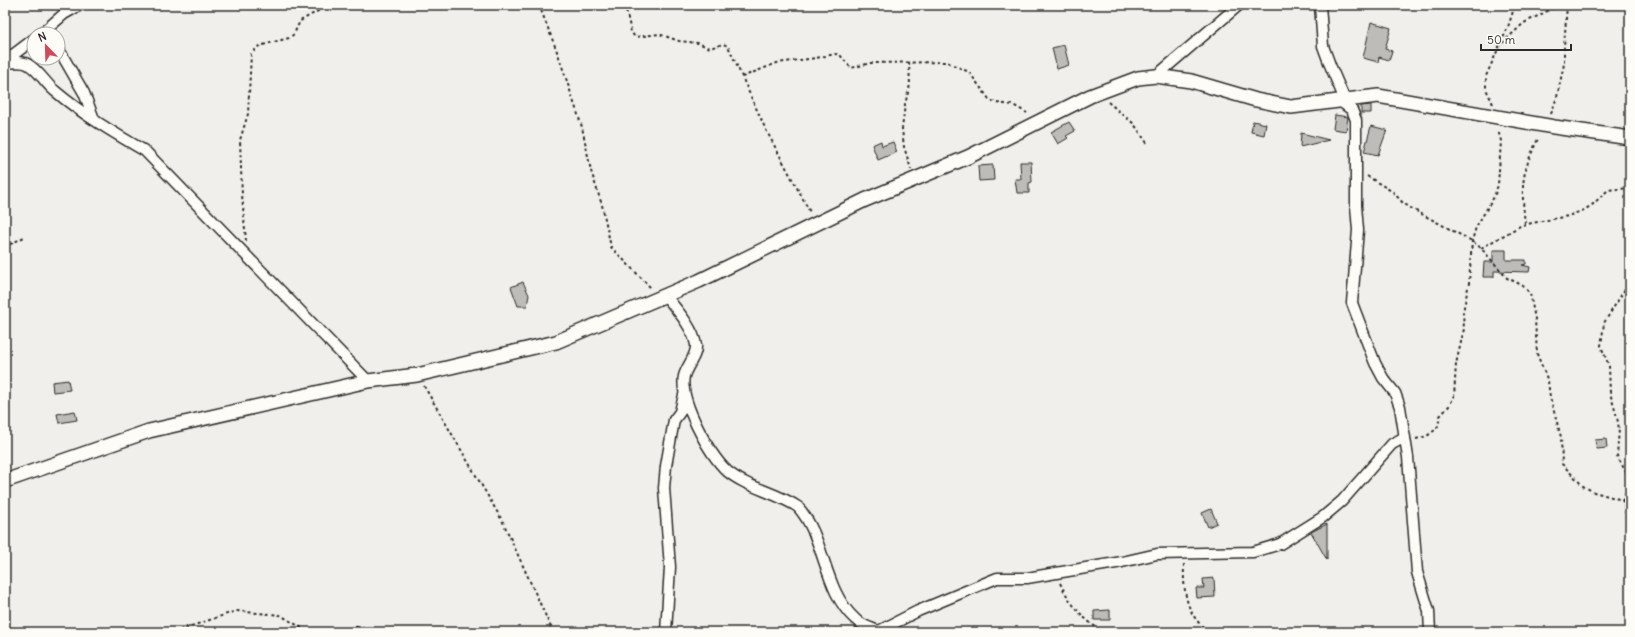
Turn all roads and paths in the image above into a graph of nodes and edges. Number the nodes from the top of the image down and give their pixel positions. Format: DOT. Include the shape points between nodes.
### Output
graph roads {
  1 [pos="80,5"];
  2 [pos="329,5"];
  3 [pos="539,5"];
  4 [pos="625,5"];
  5 [pos="1239,5"];
  6 [pos="1320,5"];
  7 [pos="1515,5"];
  8 [pos="1559,5"];
  9 [pos="1567,5"];
  10 [pos="54,26"];
  11 [pos="1501,44"];
  12 [pos="26,45"];
  13 [pos="5,62"];
  14 [pos="66,62"];
  15 [pos="909,62"];
  16 [pos="1156,76"];
  17 [pos="742,77"];
  18 [pos="1094,95"];
  19 [pos="1342,100"];
  20 [pos="1494,116"];
  21 [pos="95,120"];
  22 [pos="1037,122"];
  23 [pos="1547,126"];
  24 [pos="1630,138"];
  25 [pos="1148,143"];
  26 [pos="1356,168"];
  27 [pos="914,180"];
  28 [pos="1630,188"];
  29 [pos="816,224"];
  30 [pos="1525,224"];
  31 [pos="26,236"];
  32 [pos="1472,242"];
  33 [pos="5,248"];
  34 [pos="1481,248"];
  35 [pos="248,256"];
  36 [pos="1630,281"];
  37 [pos="663,296"];
  38 [pos="417,375"];
  39 [pos="368,381"];
  40 [pos="684,395"];
  41 [pos="1406,439"];
  42 [pos="5,481"];
  43 [pos="1623,501"];
  44 [pos="1630,544"];
  45 [pos="1187,552"];
  46 [pos="1630,565"];
  47 [pos="1056,573"];
  48 [pos="1630,574"];
  49 [pos="5,629"];
  50 [pos="12,632"];
  51 [pos="174,632"];
  52 [pos="309,632"];
  53 [pos="338,632"];
  54 [pos="383,632"];
  55 [pos="553,632"];
  56 [pos="666,632"];
  57 [pos="879,632"];
  58 [pos="1104,632"];
  59 [pos="1210,632"];
  60 [pos="1430,632"];
  1 -- 10 [label="street" via="64,14"];
  2 -- 35 [label="path" via="300,21 294,34 289,38 259,46 252,54 248,114 240,140"];
  3 -- 37 [label="path" via="582,127 611,247"];
  4 -- 17 [label="path" via="633,37 659,34 710,48 725,44"];
  5 -- 16 [label="street"];
  6 -- 19 [label="street" via="1323,46"];
  7 -- 11 [label="path"];
  8 -- 11 [label="path" via="1524,23"];
  9 -- 23 [label="path" via="1564,69"];
  11 -- 20 [label="path" via="1486,76 1485,85 1494,106"];
  12 -- 13 [label="street"];
  13 -- 21 [label="street" via="23,62 29,65 54,91"];
  14 -- 21 [label="street" via="84,93"];
  15 -- 17 [label="path" via="851,68 840,55 835,54 777,63"];
  15 -- 22 [label="path" via="938,61 956,65 974,76 990,99 996,103 1017,107"];
  15 -- 27 [label="path" via="910,85 902,129 904,147"];
  16 -- 18 [label="street" via="1138,78"];
  16 -- 19 [label="street" via="1192,81 1277,106 1298,107"];
  17 -- 29 [label="path" via="766,130"];
  18 -- 22 [label="street"];
  18 -- 25 [label="path" via="1122,112"];
  19 -- 20 [label="street" via="1378,96"];
  19 -- 26 [label="street" via="1352,110 1356,120"];
  20 -- 23 [label="street"];
  20 -- 32 [label="path" via="1501,141 1498,185 1494,197 1476,227"];
  21 -- 35 [label="street" via="145,151"];
  22 -- 27 [label="street" via="968,157"];
  23 -- 24 [label="street"];
  23 -- 30 [label="path" via="1534,148 1522,181"];
  26 -- 32 [label="path" via="1393,192 1403,203"];
  26 -- 41 [label="street" via="1358,230 1353,307 1378,368 1397,398"];
  27 -- 29 [label="street"];
  28 -- 30 [label="path" via="1608,190 1592,205 1574,214"];
  29 -- 37 [label="street"];
  30 -- 34 [label="path"];
  31 -- 33 [label="path"];
  32 -- 34 [label="path"];
  32 -- 41 [label="path" via="1469,283 1463,312 1464,334 1456,364 1454,397 1450,406 1440,416 1435,430 1424,437"];
  34 -- 43 [label="path" via="1507,278 1526,288 1530,293 1535,319 1537,354 1548,381 1561,437 1561,459 1564,468 1589,489"];
  35 -- 39 [label="street"];
  36 -- 43 [label="path" via="1604,323 1601,346 1609,366 1610,393 1619,429 1617,456 1630,479"];
  37 -- 38 [label="street" via="556,342"];
  37 -- 40 [label="street" via="684,319 696,343 695,354 684,377"];
  38 -- 39 [label="street"];
  38 -- 55 [label="path" via="504,522"];
  39 -- 42 [label="street" via="149,431"];
  40 -- 56 [label="street" via="680,412 674,420 664,488 670,567"];
  40 -- 57 [label="street" via="707,446 722,466 737,478 791,502 805,515 816,536 839,600 856,620"];
  41 -- 45 [label="street" via="1392,444 1342,501 1323,517 1280,544 1254,552"];
  41 -- 60 [label="street" via="1416,572 1429,611"];
  43 -- 44 [label="path"];
  45 -- 47 [label="street" via="1157,554"];
  45 -- 59 [label="path" via="1184,576 1188,606 1199,625"];
  46 -- 48 [label="path"];
  47 -- 57 [label="street" via="1027,578 997,578 918,611"];
  47 -- 58 [label="path" via="1076,610 1084,619"];
  49 -- 50 [label="path"];
  51 -- 52 [label="path" via="236,611 280,615"];
  53 -- 54 [label="path" via="354,626"];
}
